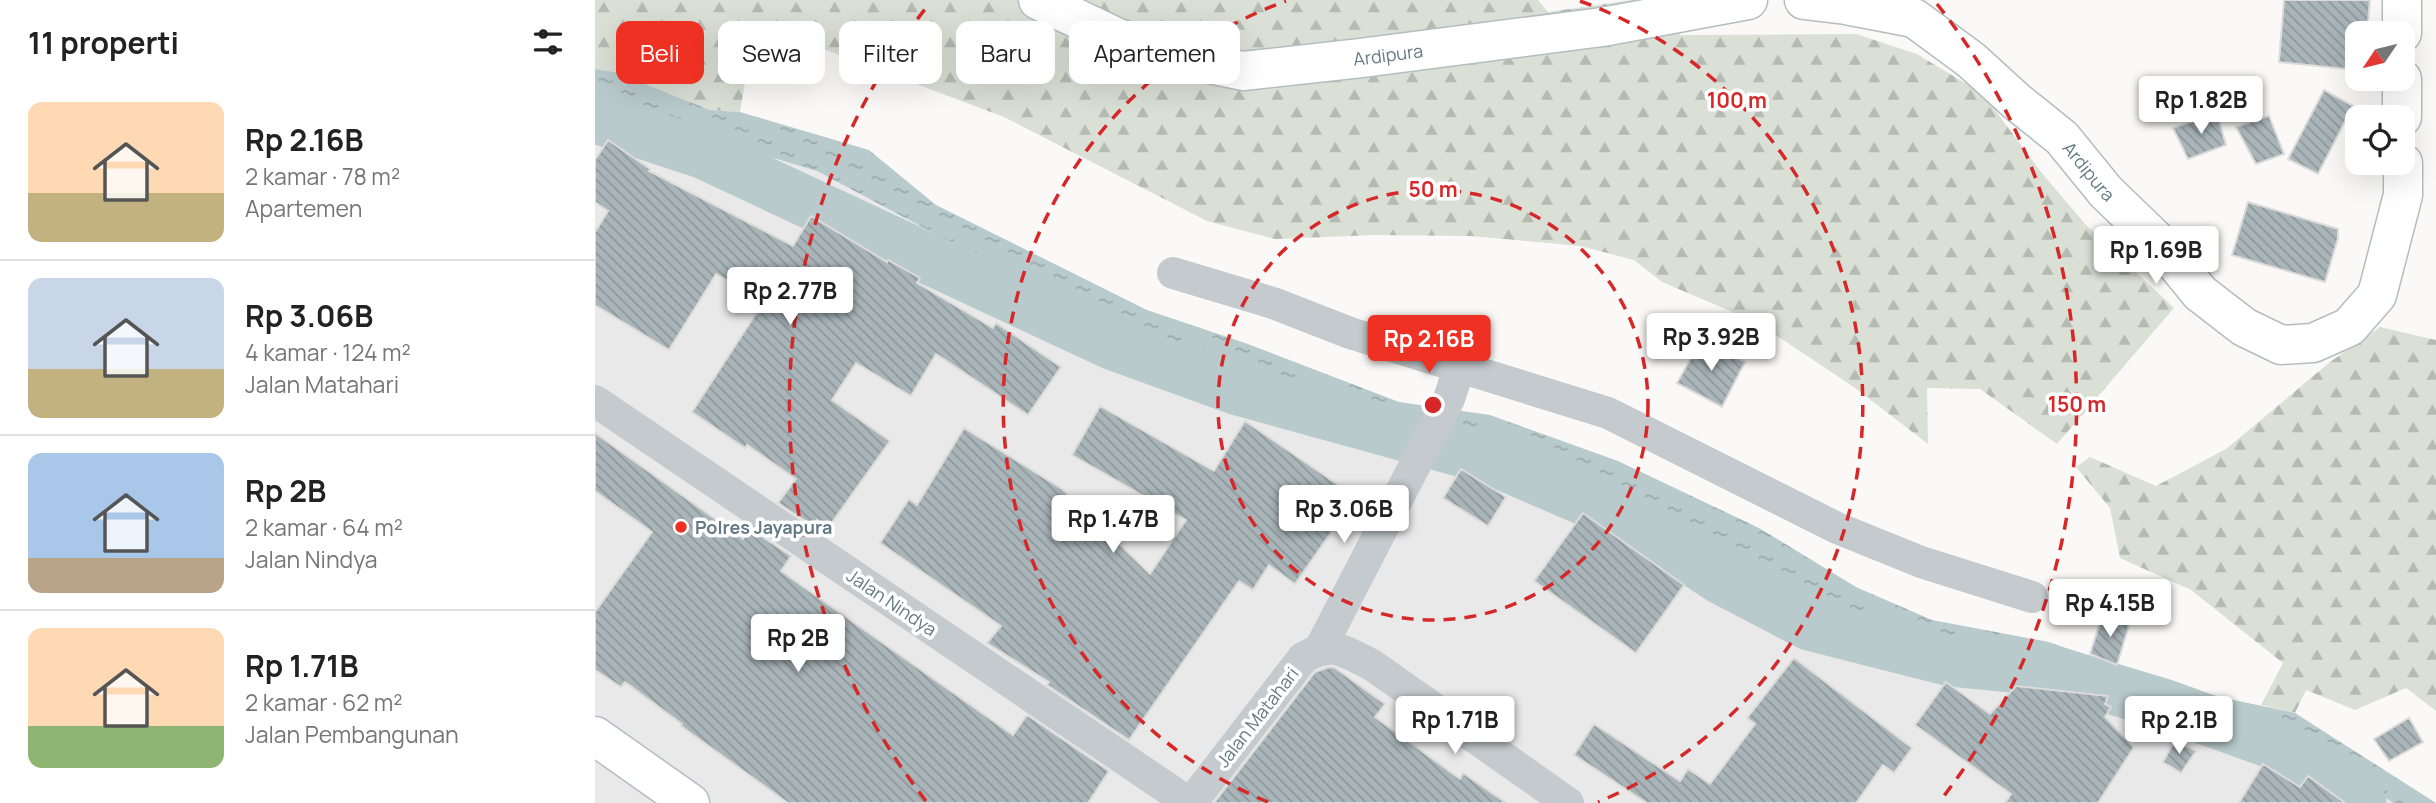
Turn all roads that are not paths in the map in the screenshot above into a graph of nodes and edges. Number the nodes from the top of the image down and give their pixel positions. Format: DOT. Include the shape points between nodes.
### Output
graph roads {
  1 [pos="1038,0"];
  2 [pos="1748,0"];
  3 [pos="1804,0"];
  4 [pos="2402,0"];
  5 [pos="2402,21"];
  6 [pos="2403,175"];
  7 [pos="1173,273"];
  8 [pos="1460,365"];
  9 [pos="595,401"];
  10 [pos="2032,597"];
  11 [pos="1321,648"];
  12 [pos="595,736"];
  13 [pos="690,803"];
  14 [pos="1190,803"];
  15 [pos="1568,803"];
  1 -- 2 [label="street, Ardipura" via="1118,38 1179,58 1243,71 1602,27"];
  3 -- 6 [label="street, Ardipura" via="1914,18 2062,138 2200,293 2244,327 2281,345 2313,343 2349,327 2377,295 2403,195"];
  4 -- 5 [label="street"];
  7 -- 8 [label="street"];
  8 -- 10 [label="street" via="1608,413 1837,528 1921,562"];
  8 -- 11 [label="street" via="1449,399"];
  9 -- 14 [label="street, Jalan Nindya"];
  11 -- 14 [label="street, Jalan Matahari" via="1303,658"];
  11 -- 15 [label="street" via="1342,650 1372,666"];
  12 -- 13 [label="street"];
}
